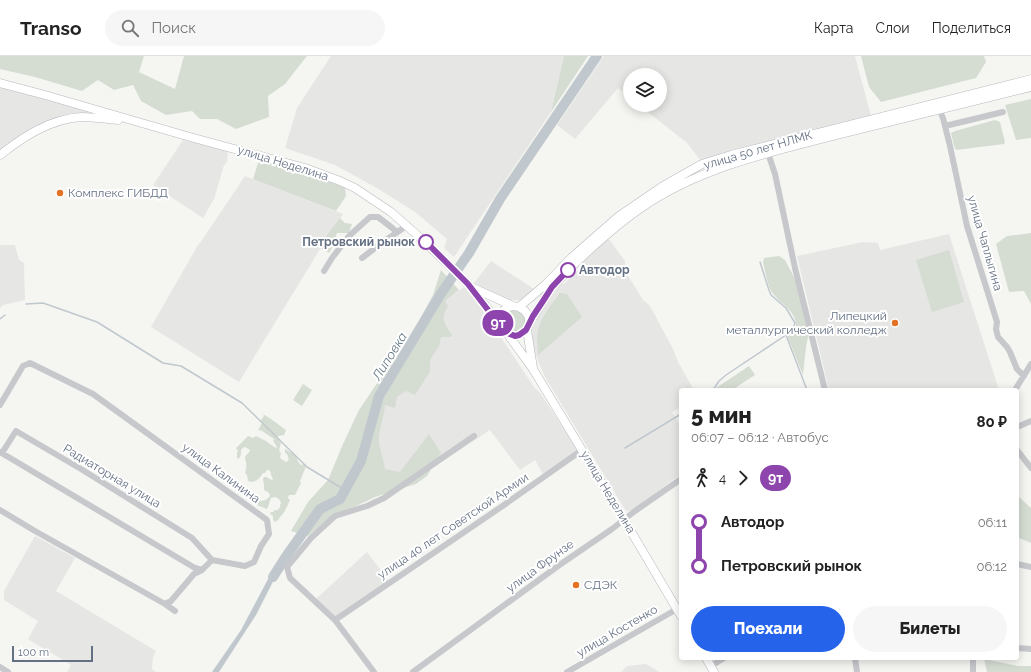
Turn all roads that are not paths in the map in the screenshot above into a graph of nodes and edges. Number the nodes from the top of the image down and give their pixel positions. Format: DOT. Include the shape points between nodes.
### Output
graph roads {
  1 [pos="1031,79"];
  2 [pos="0,83"];
  3 [pos="1031,87"];
  4 [pos="946,100"];
  5 [pos="939,109"];
  6 [pos="1003,112"];
  7 [pos="135,121"];
  8 [pos="945,126"];
  9 [pos="768,153"];
  10 [pos="0,155"];
  11 [pos="406,224"];
  12 [pos="397,232"];
  13 [pos="362,258"];
  14 [pos="324,271"];
  15 [pos="468,285"];
  16 [pos="516,306"];
  17 [pos="528,327"];
  18 [pos="503,329"];
  19 [pos="1031,364"];
  20 [pos="533,369"];
  21 [pos="1024,376"];
  22 [pos="825,388"];
  23 [pos="1017,388"];
  24 [pos="0,406"];
  25 [pos="1031,421"];
  26 [pos="1019,426"];
  27 [pos="474,436"];
  28 [pos="582,450"];
  29 [pos="1,453"];
  30 [pos="1019,453"];
  31 [pos="1031,468"];
  32 [pos="679,480"];
  33 [pos="0,511"];
  34 [pos="624,520"];
  35 [pos="212,560"];
  36 [pos="1019,564"];
  37 [pos="1031,567"];
  38 [pos="202,570"];
  39 [pos="165,604"];
  40 [pos="175,611"];
  41 [pos="679,613"];
  42 [pos="335,620"];
  43 [pos="1019,648"];
  44 [pos="1031,649"];
  45 [pos="707,660"];
  46 [pos="722,660"];
  47 [pos="855,660"];
  48 [pos="972,660"];
  49 [pos="0,667"];
  50 [pos="712,669"];
  51 [pos="8,672"];
  52 [pos="374,672"];
  53 [pos="413,672"];
  54 [pos="567,672"];
  55 [pos="857,672"];
  56 [pos="973,672"];
  1 -- 4 [label="main road, улица 50 лет НЛМК"];
  2 -- 7 [label="main road"];
  3 -- 5 [label="main road, улица 50 лет НЛМК"];
  4 -- 5 [label="main road" via="938,106"];
  4 -- 16 [label="main road, улица 50 лет НЛМК" via="731,154 702,164 663,186 619,216 571,258 545,286"];
  5 -- 8 [label="street, улица Чаплыгина"];
  5 -- 9 [label="main road, улица 50 лет НЛМК"];
  6 -- 8 [label="street"];
  7 -- 10 [label="main road" via="82,117 68,119 32,133"];
  7 -- 11 [label="main road, улица Неделина" via="332,177 364,193"];
  8 -- 21 [label="street, улица Чаплыгина" via="967,226 997,322 998,337"];
  9 -- 17 [label="main road, улица 50 лет НЛМК" via="717,169 644,206 605,236 559,280"];
  9 -- 22 [label="street"];
  11 -- 12 [label="street"];
  11 -- 15 [label="main road, улица Неделина"];
  12 -- 13 [label="street"];
  12 -- 14 [label="street" via="378,217 370,217 349,236"];
  15 -- 16 [label="main road"];
  15 -- 18 [label="main road, улица Неделина"];
  16 -- 17 [label="main road" via="529,317"];
  16 -- 18 [label="main road" via="504,309 501,314 499,319"];
  17 -- 18 [label="main road" via="515,336"];
  17 -- 20 [label="main road"];
  18 -- 20 [label="main road, улица Неделина"];
  19 -- 21 [label="street"];
  20 -- 28 [label="main road, улица Неделина"];
  21 -- 23 [label="street"];
  24 -- 35 [label="street, улица Калинина" via="23,366 30,363 93,394 267,520 269,534 254,562 245,566"];
  25 -- 26 [label="street"];
  27 -- 42 [label="street" via="384,498 335,516 311,538 287,567 290,578"];
  28 -- 34 [label="main road, улица Неделина"];
  28 -- 42 [label="street, улица 40 лет Советской Армии"];
  29 -- 35 [label="street, Радиаторная улица" via="16,431 192,538"];
  29 -- 38 [label="street, Радиаторная улица"];
  30 -- 31 [label="street"];
  32 -- 34 [label="street, улица Фрунзе"];
  33 -- 39 [label="street"];
  34 -- 41 [label="main road, улица Неделина"];
  34 -- 53 [label="street, улица Фрунзе"];
  35 -- 38 [label="street"];
  36 -- 37 [label="street"];
  38 -- 39 [label="street" via="194,574 171,601"];
  39 -- 40 [label="street"];
  41 -- 54 [label="street, улица Костенко"];
  42 -- 52 [label="street"];
  43 -- 44 [label="street"];
  45 -- 50 [label="main road"];
  46 -- 50 [label="street"];
  47 -- 55 [label="street"];
  48 -- 56 [label="street"];
  49 -- 51 [label="street"];
}
